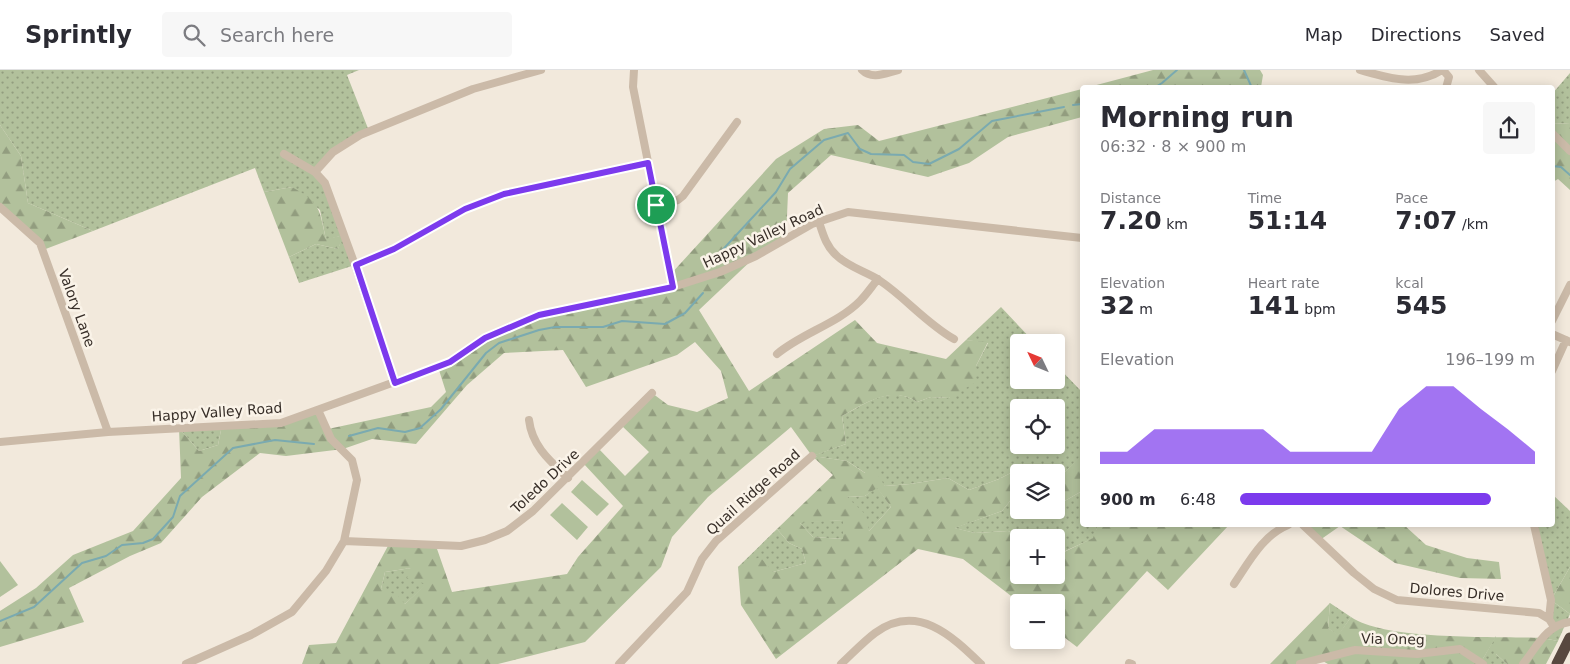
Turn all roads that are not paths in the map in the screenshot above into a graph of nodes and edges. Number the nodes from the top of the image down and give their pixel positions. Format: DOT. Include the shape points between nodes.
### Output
graph roads {
  1 [pos="542,70"];
  2 [pos="634,70"];
  3 [pos="862,70"];
  4 [pos="898,70"];
  5 [pos="1360,70"];
  6 [pos="1443,70"];
  7 [pos="1479,70"];
  8 [pos="1447,85"];
  9 [pos="1492,85"];
  10 [pos="737,122"];
  11 [pos="1555,136"];
  12 [pos="1570,151"];
  13 [pos="284,154"];
  14 [pos="648,163"];
  15 [pos="315,172"];
  16 [pos="656,205"];
  17 [pos="0,207"];
  18 [pos="819,222"];
  19 [pos="1080,238"];
  20 [pos="356,265"];
  21 [pos="878,279"];
  22 [pos="1570,285"];
  23 [pos="673,287"];
  24 [pos="1555,315"];
  25 [pos="1555,335"];
  26 [pos="954,339"];
  27 [pos="1568,341"];
  28 [pos="777,354"];
  29 [pos="1555,365"];
  30 [pos="395,383"];
  31 [pos="652,393"];
  32 [pos="318,410"];
  33 [pos="529,420"];
  34 [pos="108,432"];
  35 [pos="0,442"];
  36 [pos="812,456"];
  37 [pos="568,478"];
  38 [pos="1283,527"];
  39 [pos="1305,527"];
  40 [pos="1534,527"];
  41 [pos="344,541"];
  42 [pos="1234,584"];
  43 [pos="1549,619"];
  44 [pos="1570,622"];
  45 [pos="1554,627"];
  46 [pos="1570,638"];
  47 [pos="186,664"];
  48 [pos="620,664"];
  49 [pos="841,664"];
  50 [pos="981,664"];
  51 [pos="1300,664"];
  52 [pos="1483,664"];
  53 [pos="1523,664"];
  54 [pos="1558,664"];
  1 -- 15 [label="street" via="473,89 360,135 333,152"];
  2 -- 14 [label="street" via="633,87"];
  3 -- 4 [label="street" via="874,75"];
  5 -- 6 [label="street" via="1397,80 1416,81 1430,78"];
  6 -- 8 [label="street" via="1449,77"];
  7 -- 9 [label="street"];
  10 -- 16 [label="street" via="683,196"];
  11 -- 12 [label="street"];
  13 -- 15 [label="street"];
  14 -- 16 [label="street"];
  14 -- 20 [label="street" via="504,194 465,209 394,249"];
  15 -- 20 [label="street" via="324,183"];
  16 -- 23 [label="street"];
  17 -- 34 [label="street, Valory Lane" via="40,243"];
  18 -- 19 [label="street, Happy Valley Road" via="848,212"];
  18 -- 21 [label="street" via="824,240 835,254"];
  18 -- 23 [label="street, Happy Valley Road" via="756,256"];
  20 -- 30 [label="street"];
  21 -- 26 [label="street" via="936,329"];
  21 -- 28 [label="street" via="860,301"];
  22 -- 24 [label="street"];
  23 -- 30 [label="street, Happy Valley Road" via="539,315 485,338 450,362"];
  25 -- 27 [label="street"];
  27 -- 29 [label="street"];
  30 -- 32 [label="street, Happy Valley Road"];
  31 -- 37 [label="street, Toledo Drive"];
  32 -- 34 [label="street, Happy Valley Road" via="281,423"];
  32 -- 41 [label="street" via="331,439 352,460 357,480"];
  33 -- 37 [label="street" via="540,451"];
  34 -- 35 [label="street, Happy Valley Road"];
  36 -- 48 [label="street, Quail Ridge Road" via="716,541 702,559 687,592"];
  37 -- 41 [label="street, Toledo Drive" via="520,523 485,540 461,546"];
  38 -- 42 [label="street" via="1276,530 1256,552"];
  39 -- 43 [label="street, Dolores Drive" via="1354,573 1398,600 1539,613"];
  40 -- 43 [label="street" via="1551,600"];
  41 -- 47 [label="street" via="326,571 292,612 251,635"];
  43 -- 45 [label="street"];
  44 -- 45 [label="street"];
  45 -- 53 [label="street"];
  46 -- 54 [label="highway"];
  49 -- 50 [label="street" via="883,629 900,622 916,622 933,625 949,634"];
  51 -- 52 [label="street, Via Oneg" via="1355,650 1417,654 1460,649"];
}
